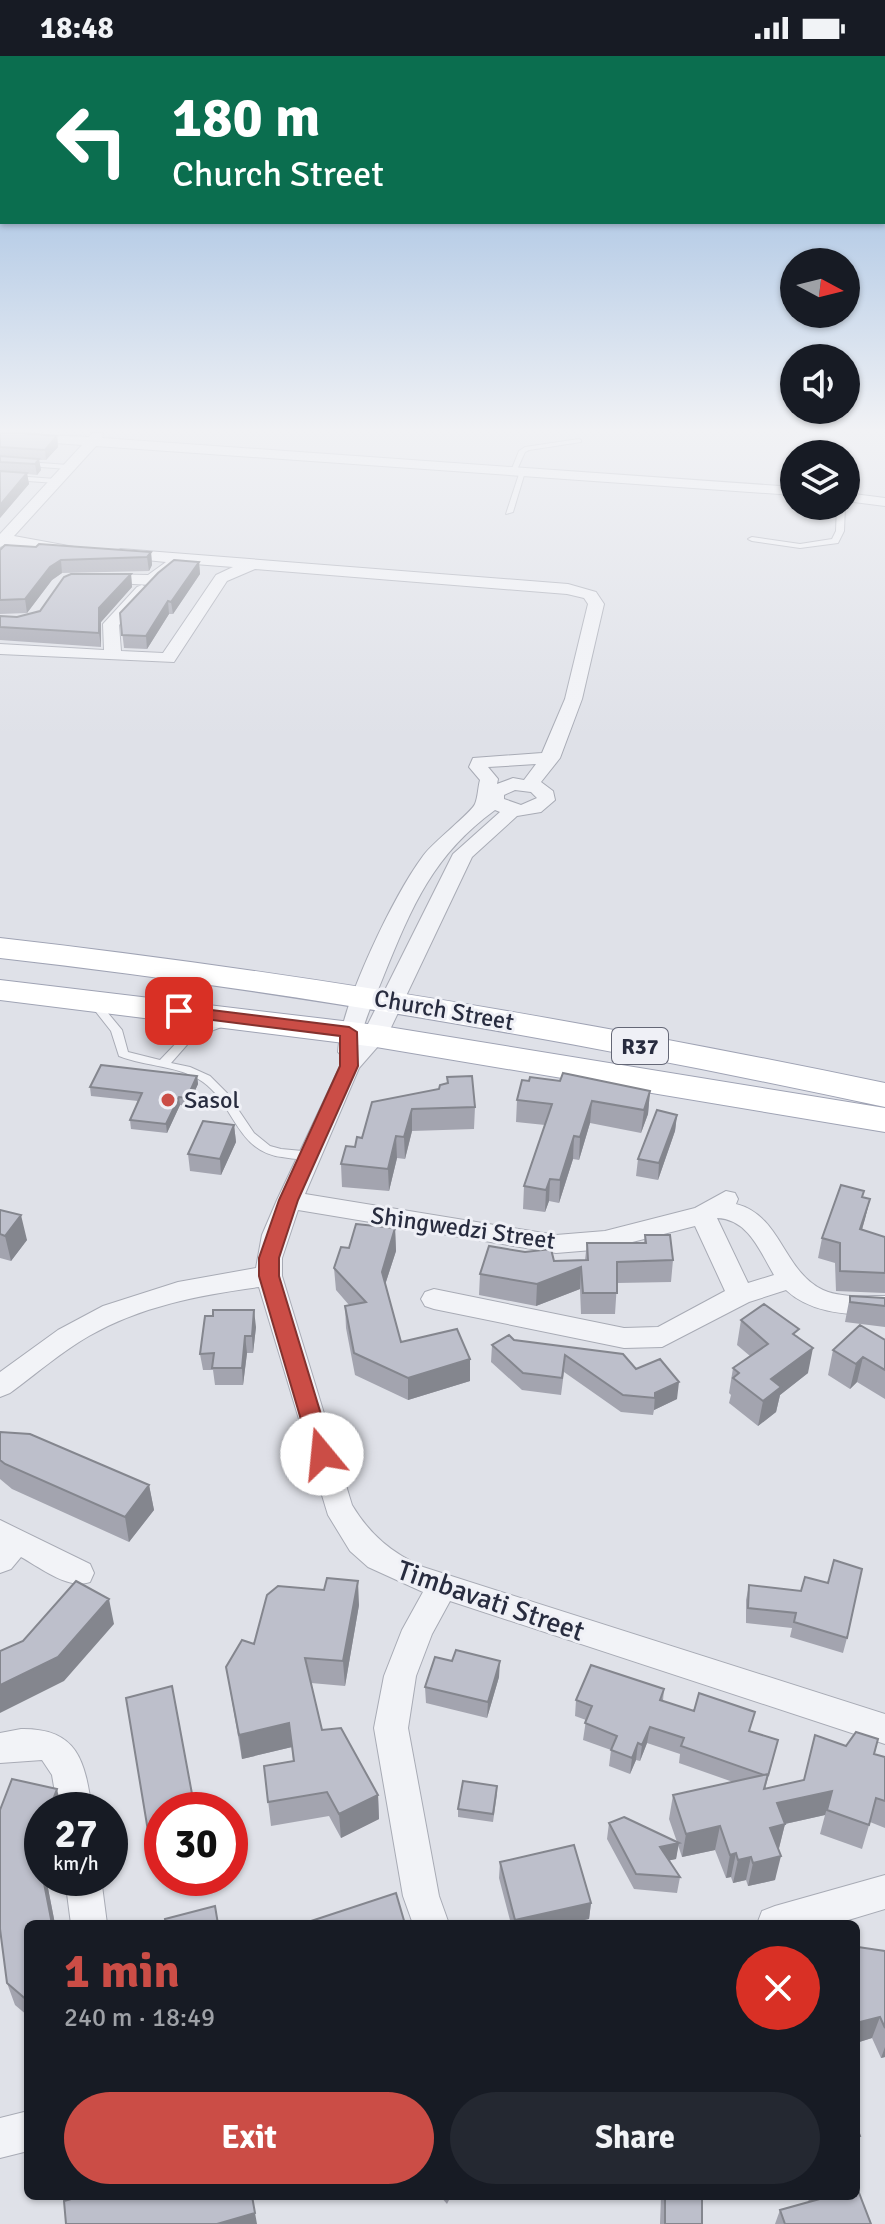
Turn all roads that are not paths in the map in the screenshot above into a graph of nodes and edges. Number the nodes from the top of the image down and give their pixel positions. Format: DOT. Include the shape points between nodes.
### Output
graph roads {
  1 [pos="838,534"];
  2 [pos="2,539"];
  3 [pos="752,539"];
  4 [pos="79,550"];
  5 [pos="108,553"];
  6 [pos="180,558"];
  7 [pos="253,564"];
  8 [pos="82,578"];
  9 [pos="152,580"];
  10 [pos="0,649"];
  11 [pos="113,656"];
  12 [pos="551,758"];
  13 [pos="530,785"];
  14 [pos="497,806"];
  15 [pos="449,883"];
  16 [pos="393,925"];
  17 [pos="0,948"];
  18 [pos="0,990"];
  19 [pos="380,998"];
  20 [pos="92,1000"];
  21 [pos="236,1019"];
  22 [pos="358,1045"];
  23 [pos="163,1064"];
  24 [pos="885,1095"];
  25 [pos="885,1120"];
  26 [pos="309,1155"];
  27 [pos="289,1200"];
  28 [pos="716,1208"];
  29 [pos="269,1276"];
  30 [pos="790,1279"];
  31 [pos="740,1295"];
  32 [pos="434,1299"];
  33 [pos="885,1306"];
  34 [pos="0,1386"];
  35 [pos="6,1544"];
  36 [pos="79,1573"];
  37 [pos="442,1587"];
  38 [pos="885,1729"];
  39 [pos="0,1748"];
  40 [pos="73,1792"];
  41 [pos="885,1892"];
  42 [pos="85,1896"];
  43 [pos="88,1920"];
  44 [pos="430,1920"];
  45 [pos="789,1920"];
  46 [pos="24,2132"];
  47 [pos="0,2138"];
  1 -- 3 [label="lane" via="835,541 800,546"];
  2 -- 4 [label="street"];
  5 -- 6 [label="street"];
  6 -- 7 [label="street"];
  6 -- 9 [label="street"];
  7 -- 11 [label="street" via="221,578 168,658"];
  7 -- 12 [label="street" via="590,595 596,604 593,626"];
  8 -- 9 [label="street"];
  9 -- 11 [label="street" via="111,624"];
  10 -- 11 [label="street"];
  12 -- 13 [label="street"];
  12 -- 14 [label="street" via="479,762"];
  13 -- 14 [label="street" via="499,788"];
  13 -- 14 [label="street" via="546,795 543,804 530,810"];
  14 -- 15 [label="street"];
  14 -- 16 [label="street" via="430,857"];
  15 -- 16 [label="street" via="426,892 414,911"];
  15 -- 19 [label="street"];
  16 -- 19 [label="street"];
  17 -- 19 [label="main road, Church Street / R37"];
  18 -- 20 [label="main road, Church Street / R37"];
  19 -- 22 [label="street, Timbavati Street"];
  19 -- 24 [label="main road, Church Street / R37"];
  20 -- 21 [label="main road, Church Street / R37"];
  20 -- 23 [label="lane" via="116,1030 123,1054"];
  21 -- 22 [label="main road, Church Street / R37"];
  21 -- 23 [label="lane" via="189,1036"];
  22 -- 25 [label="main road, Church Street / R37"];
  22 -- 26 [label="street, Timbavati Street"];
  23 -- 26 [label="lane" via="207,1080 263,1148"];
  26 -- 27 [label="street, Timbavati Street"];
  27 -- 28 [label="street, Shingwedzi Street" via="556,1244 605,1240"];
  27 -- 29 [label="street, Timbavati Street" via="275,1235"];
  28 -- 30 [label="street" via="749,1216"];
  28 -- 31 [label="street"];
  29 -- 34 [label="street" via="123,1307 87,1324"];
  29 -- 37 [label="street, Timbavati Street" via="338,1507 350,1530 386,1565"];
  30 -- 31 [label="street"];
  30 -- 33 [label="street" via="812,1296"];
  31 -- 32 [label="street" via="662,1337 624,1338"];
  35 -- 36 [label="street"];
  37 -- 38 [label="street, Timbavati Street"];
  37 -- 44 [label="street" via="400,1676 392,1720 418,1882"];
  39 -- 40 [label="street" via="35,1744 56,1749 71,1773"];
  41 -- 45 [label="street"];
  42 -- 43 [label="street"];
  46 -- 47 [label="street"];
}
